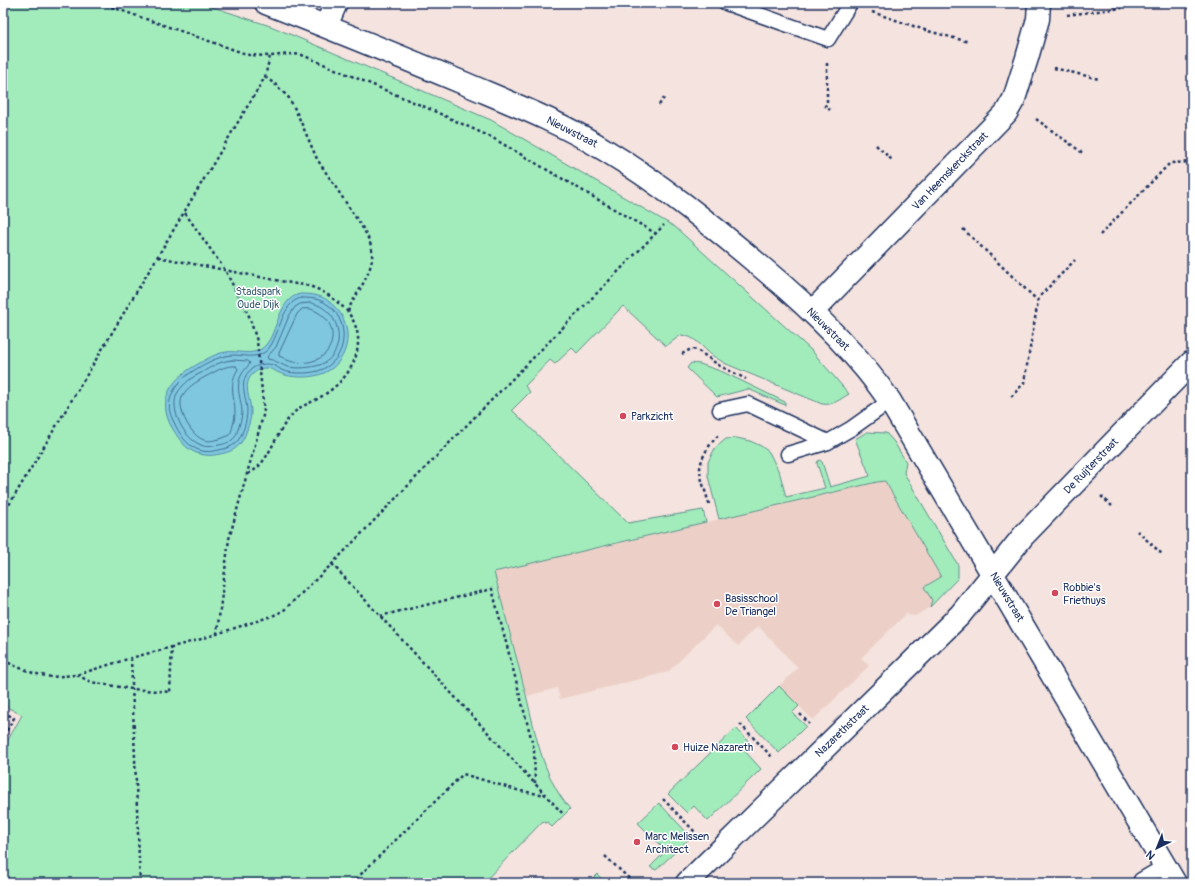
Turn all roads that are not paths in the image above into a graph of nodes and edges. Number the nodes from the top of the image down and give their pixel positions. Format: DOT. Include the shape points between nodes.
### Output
graph roads {
  1 [pos="266,3"];
  2 [pos="336,3"];
  3 [pos="726,3"];
  4 [pos="849,4"];
  5 [pos="1038,11"];
  6 [pos="326,26"];
  7 [pos="812,312"];
  8 [pos="1192,362"];
  9 [pos="890,401"];
  10 [pos="720,410"];
  11 [pos="828,442"];
  12 [pos="788,454"];
  13 [pos="993,574"];
  14 [pos="1170,874"];
  15 [pos="1141,880"];
  16 [pos="687,883"];
  1 -- 6 [label="street, Nieuwstraat"];
  2 -- 6 [label="street"];
  3 -- 4 [label="lane" via="828,38"];
  5 -- 7 [label="street, Van Heemskerckstraat" via="1013,102 1002,117"];
  6 -- 7 [label="street, Nieuwstraat" via="499,98 590,141 684,204 728,238"];
  7 -- 9 [label="street, Nieuwstraat" via="861,363"];
  8 -- 13 [label="street, De Ruijterstraat" via="1024,535"];
  9 -- 11 [label="lane"];
  9 -- 13 [label="street, Nieuwstraat"];
  10 -- 11 [label="lane" via="748,404"];
  11 -- 12 [label="lane"];
  13 -- 14 [label="street, Nieuwstraat"];
  13 -- 16 [label="street, Nazarethstraat" via="960,615"];
  14 -- 15 [label="lane"];
}
